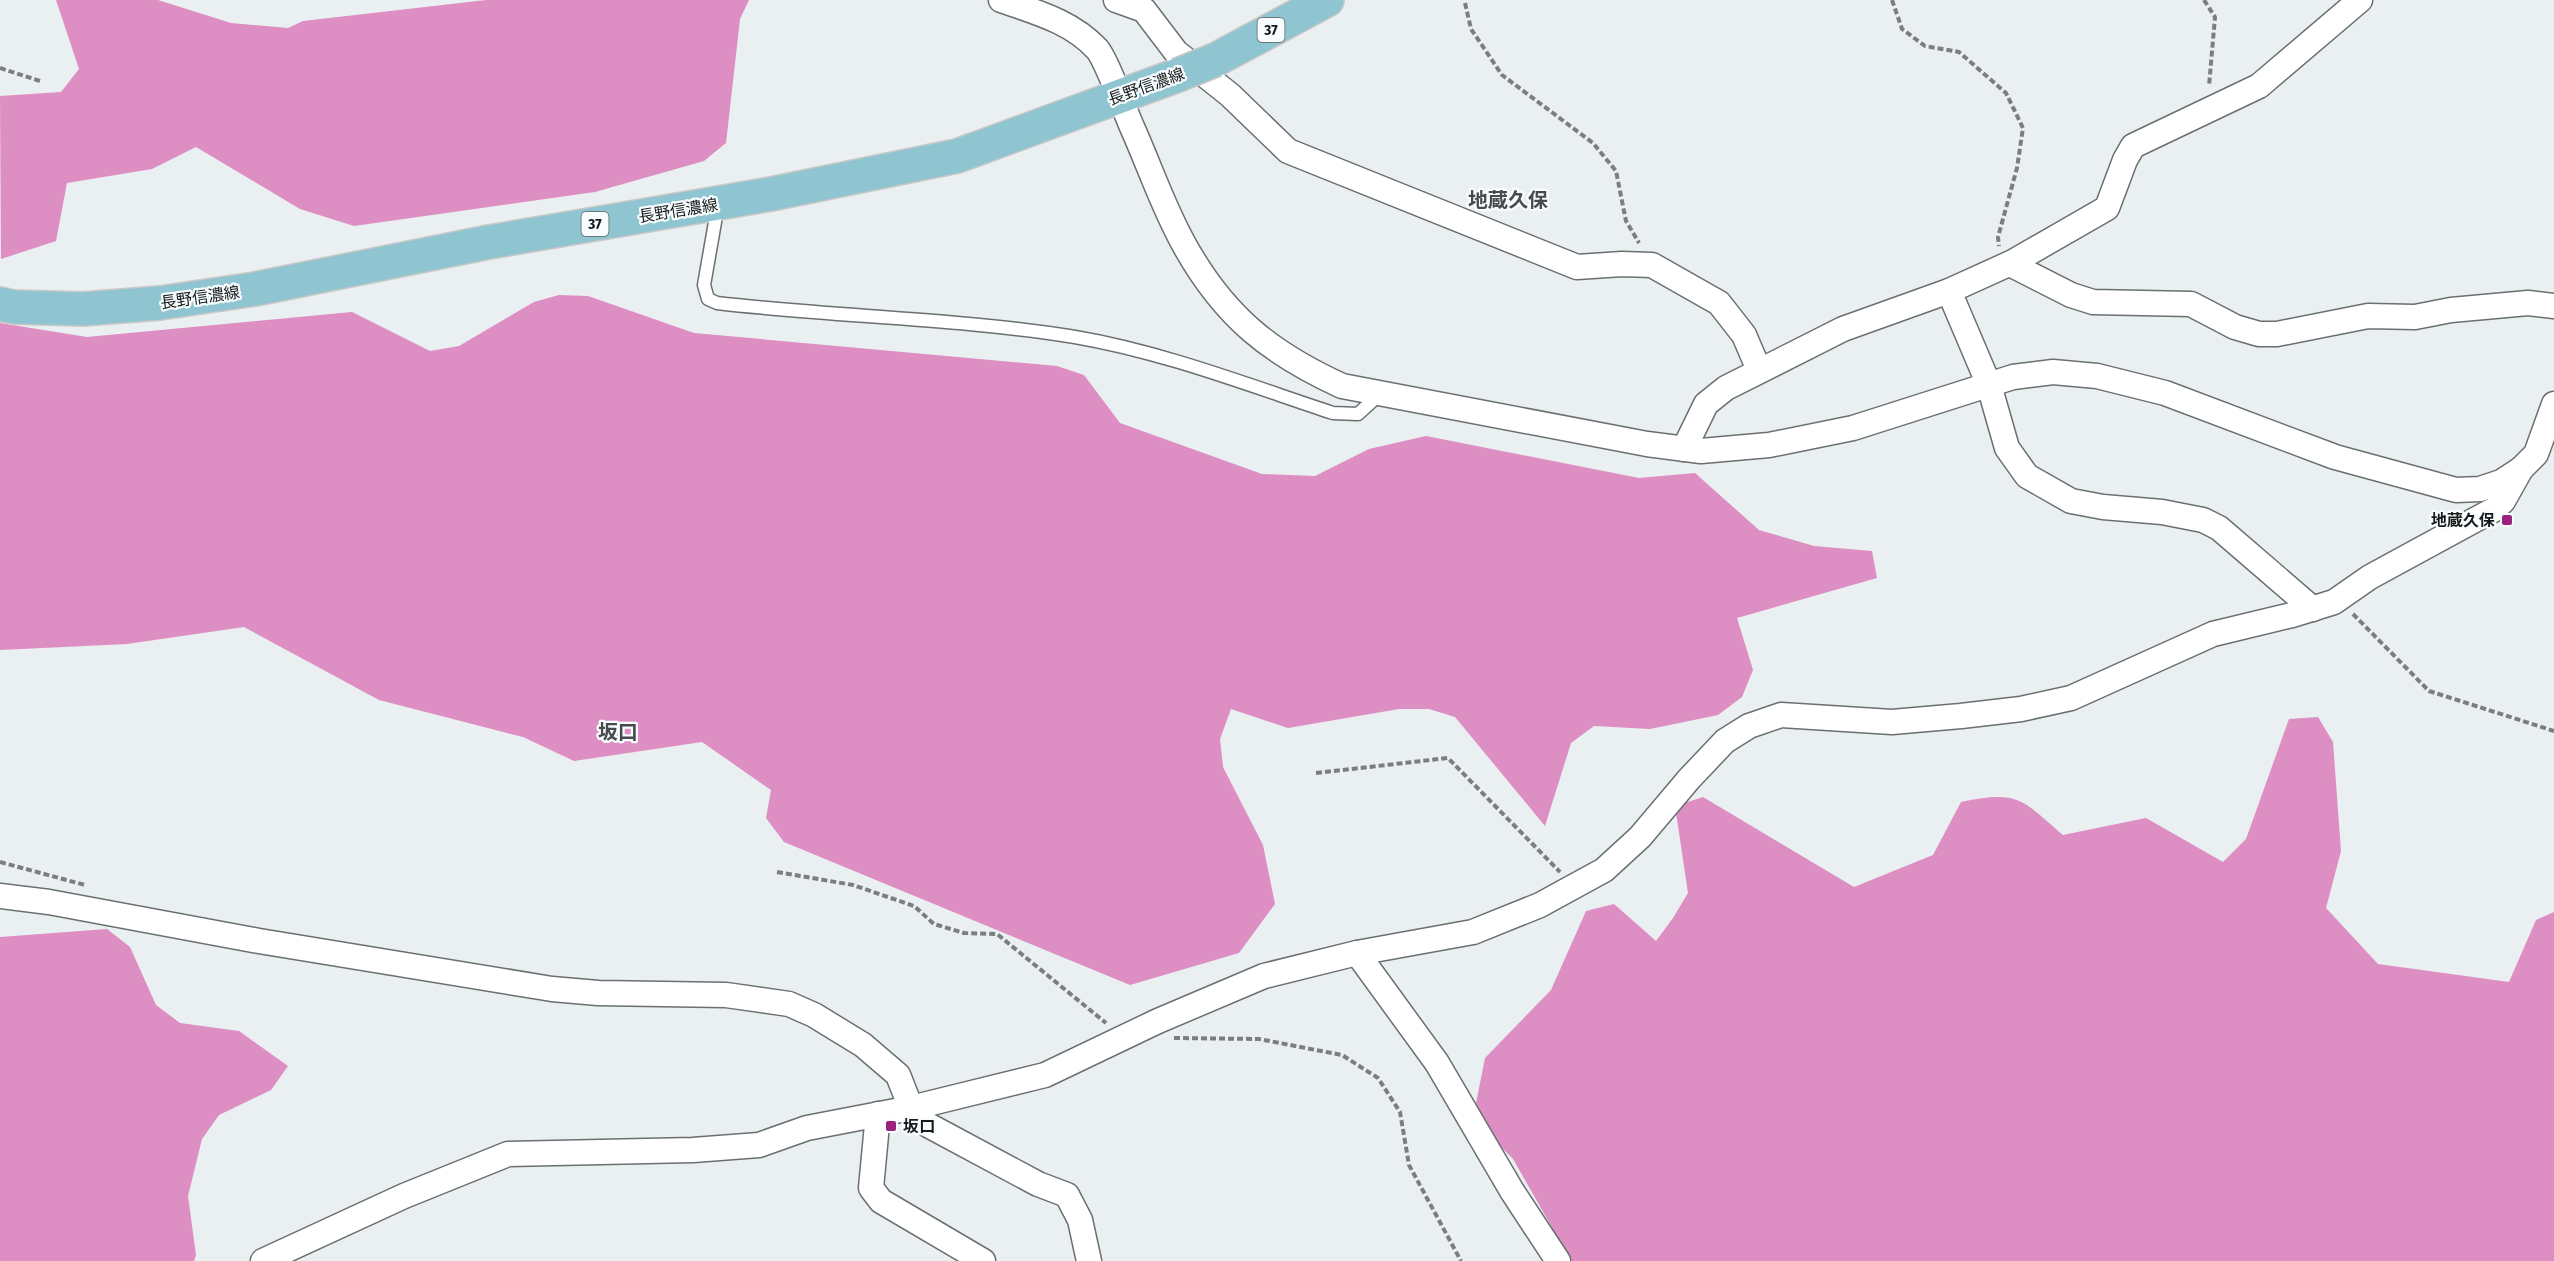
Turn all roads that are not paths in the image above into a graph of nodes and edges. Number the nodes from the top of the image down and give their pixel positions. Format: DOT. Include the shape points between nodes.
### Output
graph roads {
  1 [pos="1001,0"];
  2 [pos="1116,0"];
  3 [pos="1327,0"];
  4 [pos="2360,0"];
  5 [pos="1118,97"];
  6 [pos="718,203"];
  7 [pos="2006,266"];
  8 [pos="1949,291"];
  9 [pos="0,304"];
  10 [pos="2554,306"];
  11 [pos="1759,370"];
  12 [pos="1989,385"];
  13 [pos="1381,393"];
  14 [pos="2554,404"];
  15 [pos="1684,449"];
  16 [pos="2521,469"];
  17 [pos="2313,609"];
  18 [pos="0,896"];
  19 [pos="1357,953"];
  20 [pos="911,1108"];
  21 [pos="878,1114"];
  22 [pos="263,1261"];
  23 [pos="983,1261"];
  24 [pos="1089,1261"];
  25 [pos="1558,1261"];
  1 -- 5 [label="street" via="1066,23 1098,50"];
  2 -- 11 [label="street" via="1144,10 1176,52 1230,95 1288,151 1577,267 1652,265 1719,303 1744,335"];
  3 -- 5 [label="main road, 長野信濃線 / 37, bridge" via="1215,60"];
  4 -- 7 [label="street" via="2259,86 2133,146 2106,208"];
  5 -- 6 [label="main road, 長野信濃線 / 37" via="957,156"];
  5 -- 13 [label="street" via="1185,246 1232,312 1280,354 1311,371 1342,386"];
  6 -- 9 [label="main road, 長野信濃線 / 37" via="160,303 83,309 14,308"];
  6 -- 13 [label="lane" via="704,285 708,299 717,303 1076,337 1160,356 1333,413 1358,414"];
  7 -- 8 [label="street"];
  7 -- 10 [label="street" via="2093,302 2191,304 2235,327 2259,334 2368,316 2415,317 2528,303"];
  8 -- 11 [label="street" via="1843,328"];
  8 -- 12 [label="street"];
  11 -- 15 [label="street" via="1706,404"];
  12 -- 15 [label="street" via="1853,428 1768,445"];
  12 -- 16 [label="street" via="2013,377 2053,372 2097,376 2165,393 2335,457 2457,489 2480,489 2501,483"];
  12 -- 17 [label="street" via="2007,448 2026,476 2071,501 2203,520 2219,528"];
  13 -- 15 [label="street"];
  14 -- 16 [label="street" via="2535,454"];
  16 -- 17 [label="street" via="2494,509 2370,577 2338,599"];
  17 -- 19 [label="street" via="2213,634 2070,698 2021,709 1892,722 1781,715 1749,726 1725,741 1604,870 1540,905 1473,932"];
  18 -- 20 [label="street" via="552,989 726,995 789,1004 863,1045 898,1075"];
  19 -- 20 [label="street" via="1264,976 1045,1075"];
  19 -- 25 [label="street" via="1437,1063"];
  20 -- 21 [label="street"];
  20 -- 24 [label="street" via="928,1125 1038,1184 1067,1195 1080,1220"];
  21 -- 22 [label="street" via="807,1128 759,1144 693,1150 508,1154 404,1196"];
  21 -- 23 [label="street" via="871,1188 881,1201"];
}
